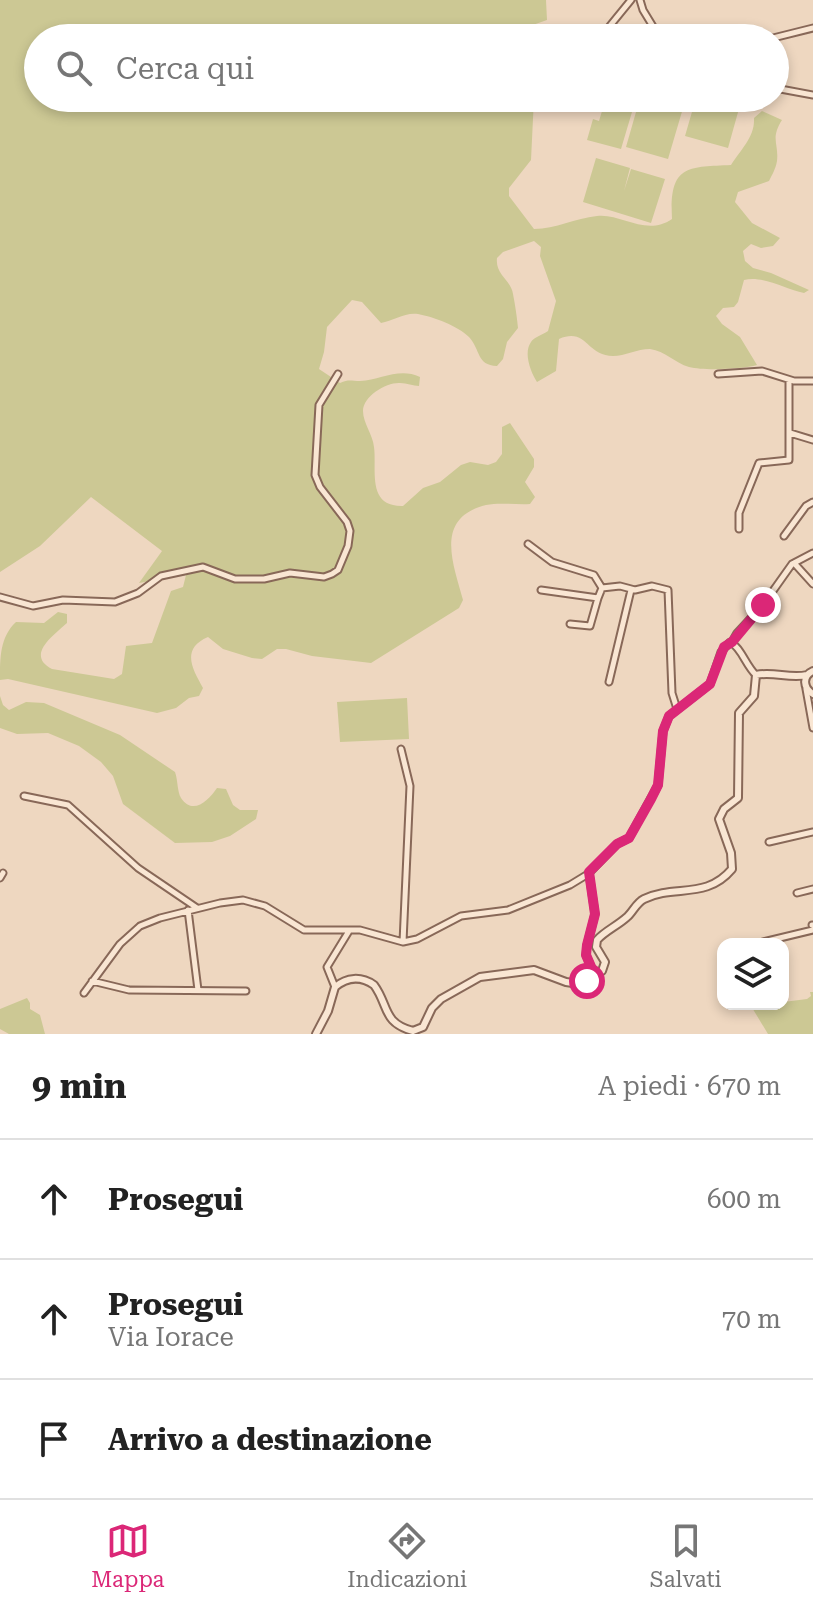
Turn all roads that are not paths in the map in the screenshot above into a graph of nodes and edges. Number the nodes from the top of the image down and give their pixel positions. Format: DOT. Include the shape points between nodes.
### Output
graph roads {
  1 [pos="631,0"];
  2 [pos="640,0"];
  3 [pos="611,24"];
  4 [pos="652,24"];
  5 [pos="813,28"];
  6 [pos="789,34"];
  7 [pos="789,91"];
  8 [pos="813,95"];
  9 [pos="338,374"];
  10 [pos="718,374"];
  11 [pos="789,380"];
  12 [pos="813,381"];
  13 [pos="790,433"];
  14 [pos="813,440"];
  15 [pos="813,502"];
  16 [pos="739,529"];
  17 [pos="784,536"];
  18 [pos="528,544"];
  19 [pos="813,553"];
  20 [pos="794,563"];
  21 [pos="813,584"];
  22 [pos="602,588"];
  23 [pos="631,589"];
  24 [pos="541,590"];
  25 [pos="0,597"];
  26 [pos="598,598"];
  27 [pos="570,624"];
  28 [pos="732,642"];
  29 [pos="810,673"];
  30 [pos="756,675"];
  31 [pos="795,677"];
  32 [pos="609,682"];
  33 [pos="806,687"];
  34 [pos="813,694"];
  35 [pos="813,707"];
  36 [pos="677,709"];
  37 [pos="812,716"];
  38 [pos="813,728"];
  39 [pos="401,749"];
  40 [pos="24,796"];
  41 [pos="813,832"];
  42 [pos="769,842"];
  43 [pos="589,872"];
  44 [pos="813,889"];
  45 [pos="797,893"];
  46 [pos="197,908"];
  47 [pos="188,910"];
  48 [pos="813,927"];
  49 [pos="349,931"];
  50 [pos="776,938"];
  51 [pos="403,942"];
  52 [pos="595,976"];
  53 [pos="92,981"];
  54 [pos="335,987"];
  55 [pos="198,990"];
  56 [pos="246,991"];
  57 [pos="84,993"];
  58 [pos="316,1034"];
  1 -- 3 [label="street"];
  2 -- 4 [label="street"];
  5 -- 6 [label="street"];
  7 -- 8 [label="street"];
  9 -- 25 [label="street" via="319,405 315,475 350,531 332,574 235,579 203,567 161,576 115,602 63,600 33,606"];
  10 -- 11 [label="street" via="762,371"];
  11 -- 12 [label="street"];
  11 -- 13 [label="street"];
  13 -- 14 [label="street"];
  13 -- 16 [label="street" via="789,460 759,463 739,513"];
  15 -- 17 [label="street"];
  18 -- 22 [label="street" via="552,562 594,575"];
  19 -- 20 [label="street"];
  20 -- 21 [label="street"];
  20 -- 28 [label="street"];
  22 -- 23 [label="street"];
  22 -- 26 [label="street"];
  23 -- 32 [label="street"];
  23 -- 36 [label="street" via="668,590"];
  24 -- 26 [label="street"];
  26 -- 27 [label="street" via="590,626"];
  28 -- 30 [label="street"];
  28 -- 36 [label="street" via="721,652 710,684"];
  29 -- 31 [label="street"];
  29 -- 33 [label="street"];
  30 -- 31 [label="street"];
  30 -- 52 [label="street" via="754,696 739,713 738,798 719,819 732,869 699,890 641,900 628,917 598,937 596,947 605,967"];
  31 -- 33 [label="street"];
  33 -- 34 [label="street"];
  33 -- 37 [label="street"];
  35 -- 37 [label="street"];
  36 -- 43 [label="street" via="665,725 658,785 651,799 629,838"];
  37 -- 38 [label="street"];
  39 -- 51 [label="street" via="410,786"];
  40 -- 46 [label="street" via="68,805 138,868"];
  41 -- 42 [label="street"];
  43 -- 51 [label="street" via="525,904 461,916"];
  43 -- 52 [label="street" via="595,914 586,955"];
  44 -- 45 [label="street"];
  46 -- 47 [label="street"];
  46 -- 49 [label="street" via="243,900 265,906 304,930"];
  47 -- 53 [label="street" via="140,926"];
  47 -- 55 [label="street"];
  48 -- 50 [label="street"];
  49 -- 51 [label="street"];
  49 -- 54 [label="street" via="327,967"];
  52 -- 54 [label="street" via="575,984 534,970 480,977 441,999 423,1027 413,1031 394,1022 370,982 346,980"];
  53 -- 55 [label="street" via="129,990"];
  53 -- 57 [label="street"];
  54 -- 58 [label="street"];
  55 -- 56 [label="street"];
}
